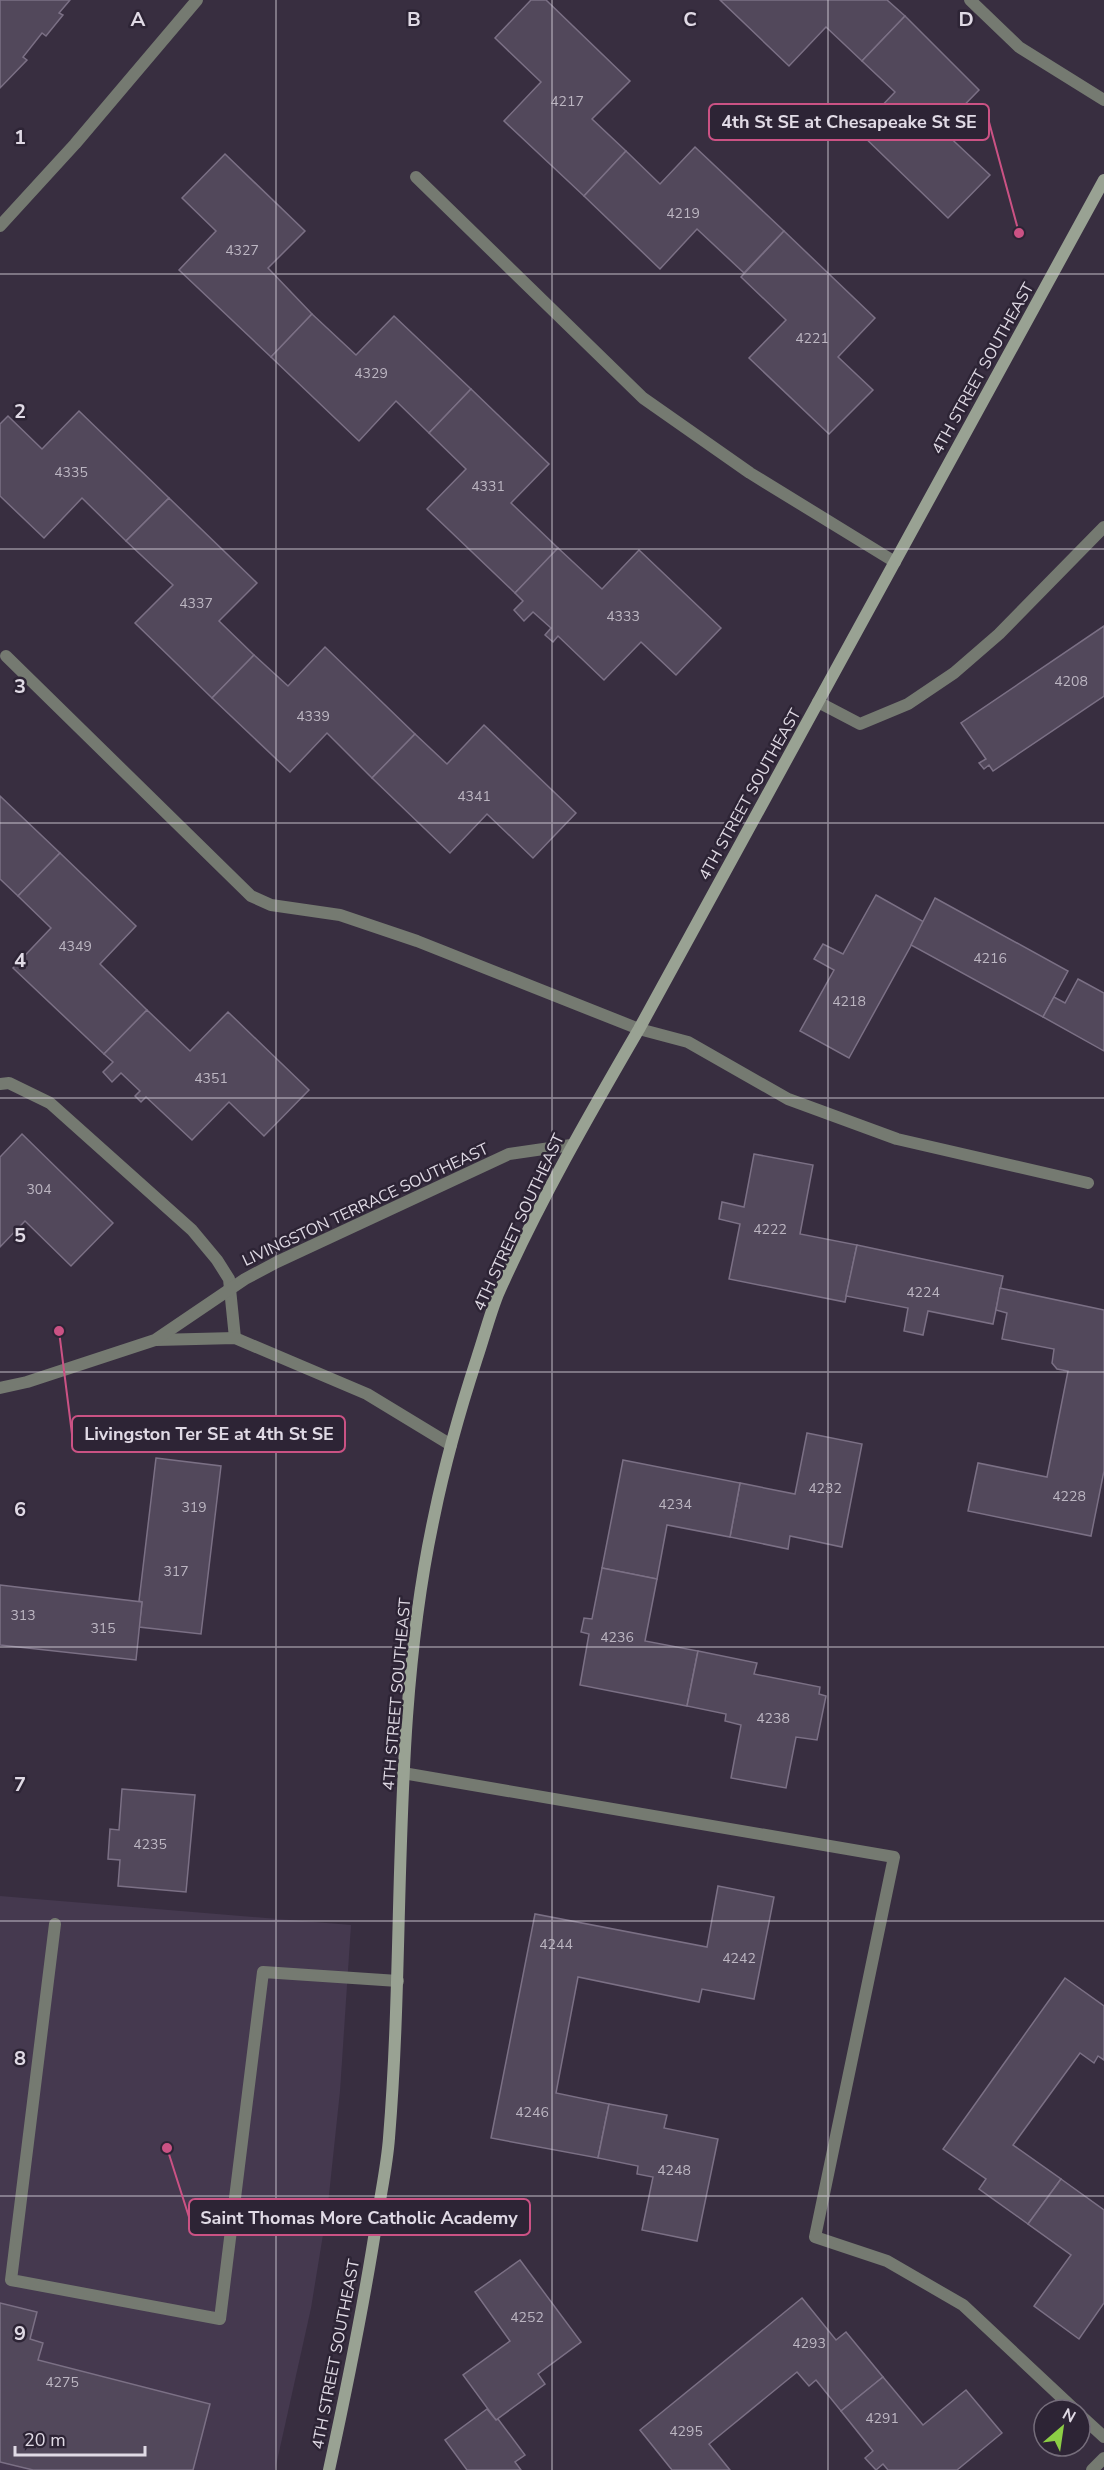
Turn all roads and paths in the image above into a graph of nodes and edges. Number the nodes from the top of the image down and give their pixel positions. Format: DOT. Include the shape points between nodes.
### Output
graph roads {
  1 [pos="197,0"];
  2 [pos="970,0"];
  3 [pos="1104,100"];
  4 [pos="416,177"];
  5 [pos="1104,180"];
  6 [pos="0,226"];
  7 [pos="1104,527"];
  8 [pos="895,561"];
  9 [pos="6,656"];
  10 [pos="818,702"];
  11 [pos="639,1029"];
  12 [pos="0,1084"];
  13 [pos="571,1145"];
  14 [pos="1088,1184"];
  15 [pos="231,1289"];
  16 [pos="235,1338"];
  17 [pos="154,1340"];
  18 [pos="0,1388"];
  19 [pos="451,1444"];
  20 [pos="403,1773"];
  21 [pos="55,1924"];
  22 [pos="398,1981"];
  23 [pos="5,2277"];
  24 [pos="1062,2398"];
  25 [pos="1092,2426"];
  26 [pos="1104,2437"];
  27 [pos="1104,2458"];
  28 [pos="329,2470"];
  29 [pos="1093,2470"];
  1 -- 6 [label="street"];
  2 -- 3 [label="street" via="1019,47"];
  4 -- 8 [label="street" via="643,398 750,473"];
  5 -- 8 [label="street, 4TH STREET SOUTHEAST"];
  7 -- 10 [label="street" via="999,634 908,704 860,724"];
  8 -- 10 [label="street, 4TH STREET SOUTHEAST"];
  9 -- 11 [label="street" via="251,896 271,905 340,915 417,941"];
  10 -- 11 [label="street, 4TH STREET SOUTHEAST"];
  11 -- 13 [label="street, 4TH STREET SOUTHEAST"];
  11 -- 14 [label="street" via="688,1042 788,1099 897,1139"];
  12 -- 15 [label="street" via="9,1083 50,1103 192,1230 217,1260"];
  13 -- 15 [label="street, LIVINGSTON TERRACE SOUTHEAST" via="508,1154 277,1262"];
  13 -- 19 [label="street, 4TH STREET SOUTHEAST" via="497,1298"];
  15 -- 16 [label="street"];
  15 -- 17 [label="street, LIVINGSTON TERRACE SOUTHEAST"];
  16 -- 17 [label="street, LIVINGSTON TERRACE SOUTHEAST"];
  16 -- 19 [label="street, LIVINGSTON TERRACE SOUTHEAST" via="367,1394"];
  17 -- 18 [label="street, LIVINGSTON TERRACE SOUTHEAST"];
  19 -- 20 [label="street, 4TH STREET SOUTHEAST" via="433,1519 416,1628"];
  20 -- 22 [label="street, 4TH STREET SOUTHEAST"];
  20 -- 24 [label="street" via="894,1857 815,2237 887,2261 963,2305"];
  21 -- 23 [label="street"];
  22 -- 23 [label="street" via="264,1972 220,2319"];
  22 -- 28 [label="street, 4TH STREET SOUTHEAST" via="389,2142 363,2312"];
  25 -- 26 [label="street"];
  27 -- 29 [label="street"];
}
